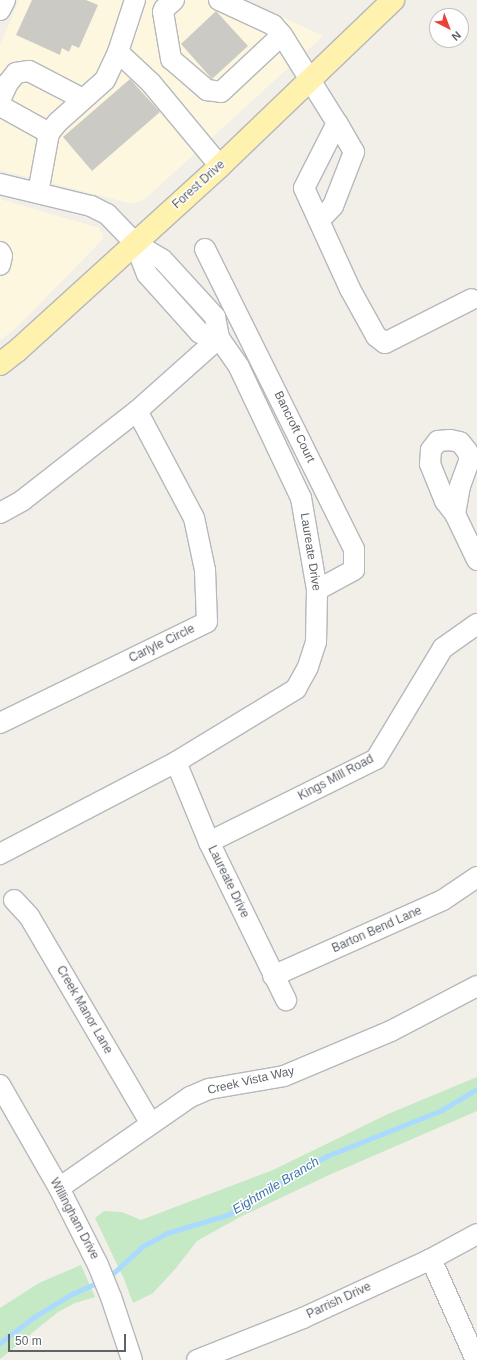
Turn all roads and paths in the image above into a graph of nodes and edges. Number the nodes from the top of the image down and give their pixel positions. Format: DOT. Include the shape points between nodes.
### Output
graph roads {
  1 [pos="4,0"];
  2 [pos="135,0"];
  3 [pos="174,0"];
  4 [pos="219,0"];
  5 [pos="393,0"];
  6 [pos="0,10"];
  7 [pos="282,35"];
  8 [pos="118,52"];
  9 [pos="171,59"];
  10 [pos="310,80"];
  11 [pos="151,83"];
  12 [pos="84,99"];
  13 [pos="336,123"];
  14 [pos="49,134"];
  15 [pos="220,166"];
  16 [pos="0,184"];
  17 [pos="38,193"];
  18 [pos="319,221"];
  19 [pos="135,243"];
  20 [pos="205,249"];
  21 [pos="0,252"];
  22 [pos="0,265"];
  23 [pos="472,299"];
  24 [pos="219,338"];
  25 [pos="0,364"];
  26 [pos="137,411"];
  27 [pos="0,513"];
  28 [pos="455,514"];
  29 [pos="477,560"];
  30 [pos="317,590"];
  31 [pos="477,624"];
  32 [pos="0,723"];
  33 [pos="176,762"];
  34 [pos="209,842"];
  35 [pos="1,850"];
  36 [pos="477,877"];
  37 [pos="14,900"];
  38 [pos="273,976"];
  39 [pos="477,986"];
  40 [pos="286,1000"];
  41 [pos="0,1085"];
  42 [pos="151,1124"];
  43 [pos="59,1188"];
  44 [pos="477,1234"];
  45 [pos="430,1259"];
  46 [pos="132,1360"];
  47 [pos="197,1360"];
  48 [pos="476,1360"];
  1 -- 6 [label="street"];
  2 -- 8 [label="street"];
  3 -- 9 [label="street" via="163,12"];
  4 -- 7 [label="street" via="273,25"];
  5 -- 10 [label="main road, Forest Drive"];
  7 -- 9 [label="street" via="221,92 207,90"];
  7 -- 10 [label="street"];
  8 -- 11 [label="street"];
  8 -- 12 [label="street" via="105,80"];
  9 -- 11 [label="street"];
  10 -- 13 [label="street"];
  10 -- 15 [label="main road, Forest Drive"];
  11 -- 15 [label="street"];
  12 -- 14 [label="street" via="58,122"];
  12 -- 14 [label="street" via="29,72 16,73 0,100 4,108"];
  13 -- 18 [label="street" via="304,188"];
  13 -- 18 [label="street" via="354,152 332,206"];
  14 -- 17 [label="street"];
  15 -- 19 [label="main road, Forest Drive"];
  16 -- 17 [label="street"];
  17 -- 19 [label="street" via="96,208 106,214"];
  18 -- 23 [label="street" via="350,289 376,336 385,343"];
  19 -- 24 [label="street" via="147,274 200,333"];
  19 -- 25 [label="main road, Forest Drive"];
  20 -- 30 [label="street, Bancroft Court" via="354,549 354,570"];
  21 -- 22 [label="street"];
  24 -- 26 [label="street"];
  24 -- 30 [label="street, Laureate Drive" via="239,367 301,498"];
  26 -- 27 [label="street" via="22,500"];
  26 -- 32 [label="street, Carlyle Circle" via="194,518 205,570 207,622"];
  28 -- 29 [label="street"];
  30 -- 33 [label="street, Laureate Drive" via="316,642 308,667 296,689"];
  31 -- 34 [label="street, Kings Mill Road" via="443,648 376,759"];
  33 -- 34 [label="street, Laureate Drive"];
  33 -- 35 [label="street, Laureate Drive"];
  34 -- 38 [label="street, Laureate Drive"];
  36 -- 38 [label="street, Barton Bend Lane" via="443,900"];
  37 -- 42 [label="street, Creek Manor Lane" via="29,916"];
  38 -- 40 [label="street, Laureate Drive"];
  39 -- 42 [label="street, Creek Vista Way" via="391,1031 290,1074 209,1090 190,1097"];
  41 -- 43 [label="street, Willingham Drive"];
  42 -- 43 [label="street, Creek Vista Way"];
  43 -- 46 [label="street, Willingham Drive" via="98,1265"];
  44 -- 45 [label="street, Parrish Drive"];
  45 -- 47 [label="street, Parrish Drive" via="303,1318"];
  45 -- 48 [label="street"];
}
